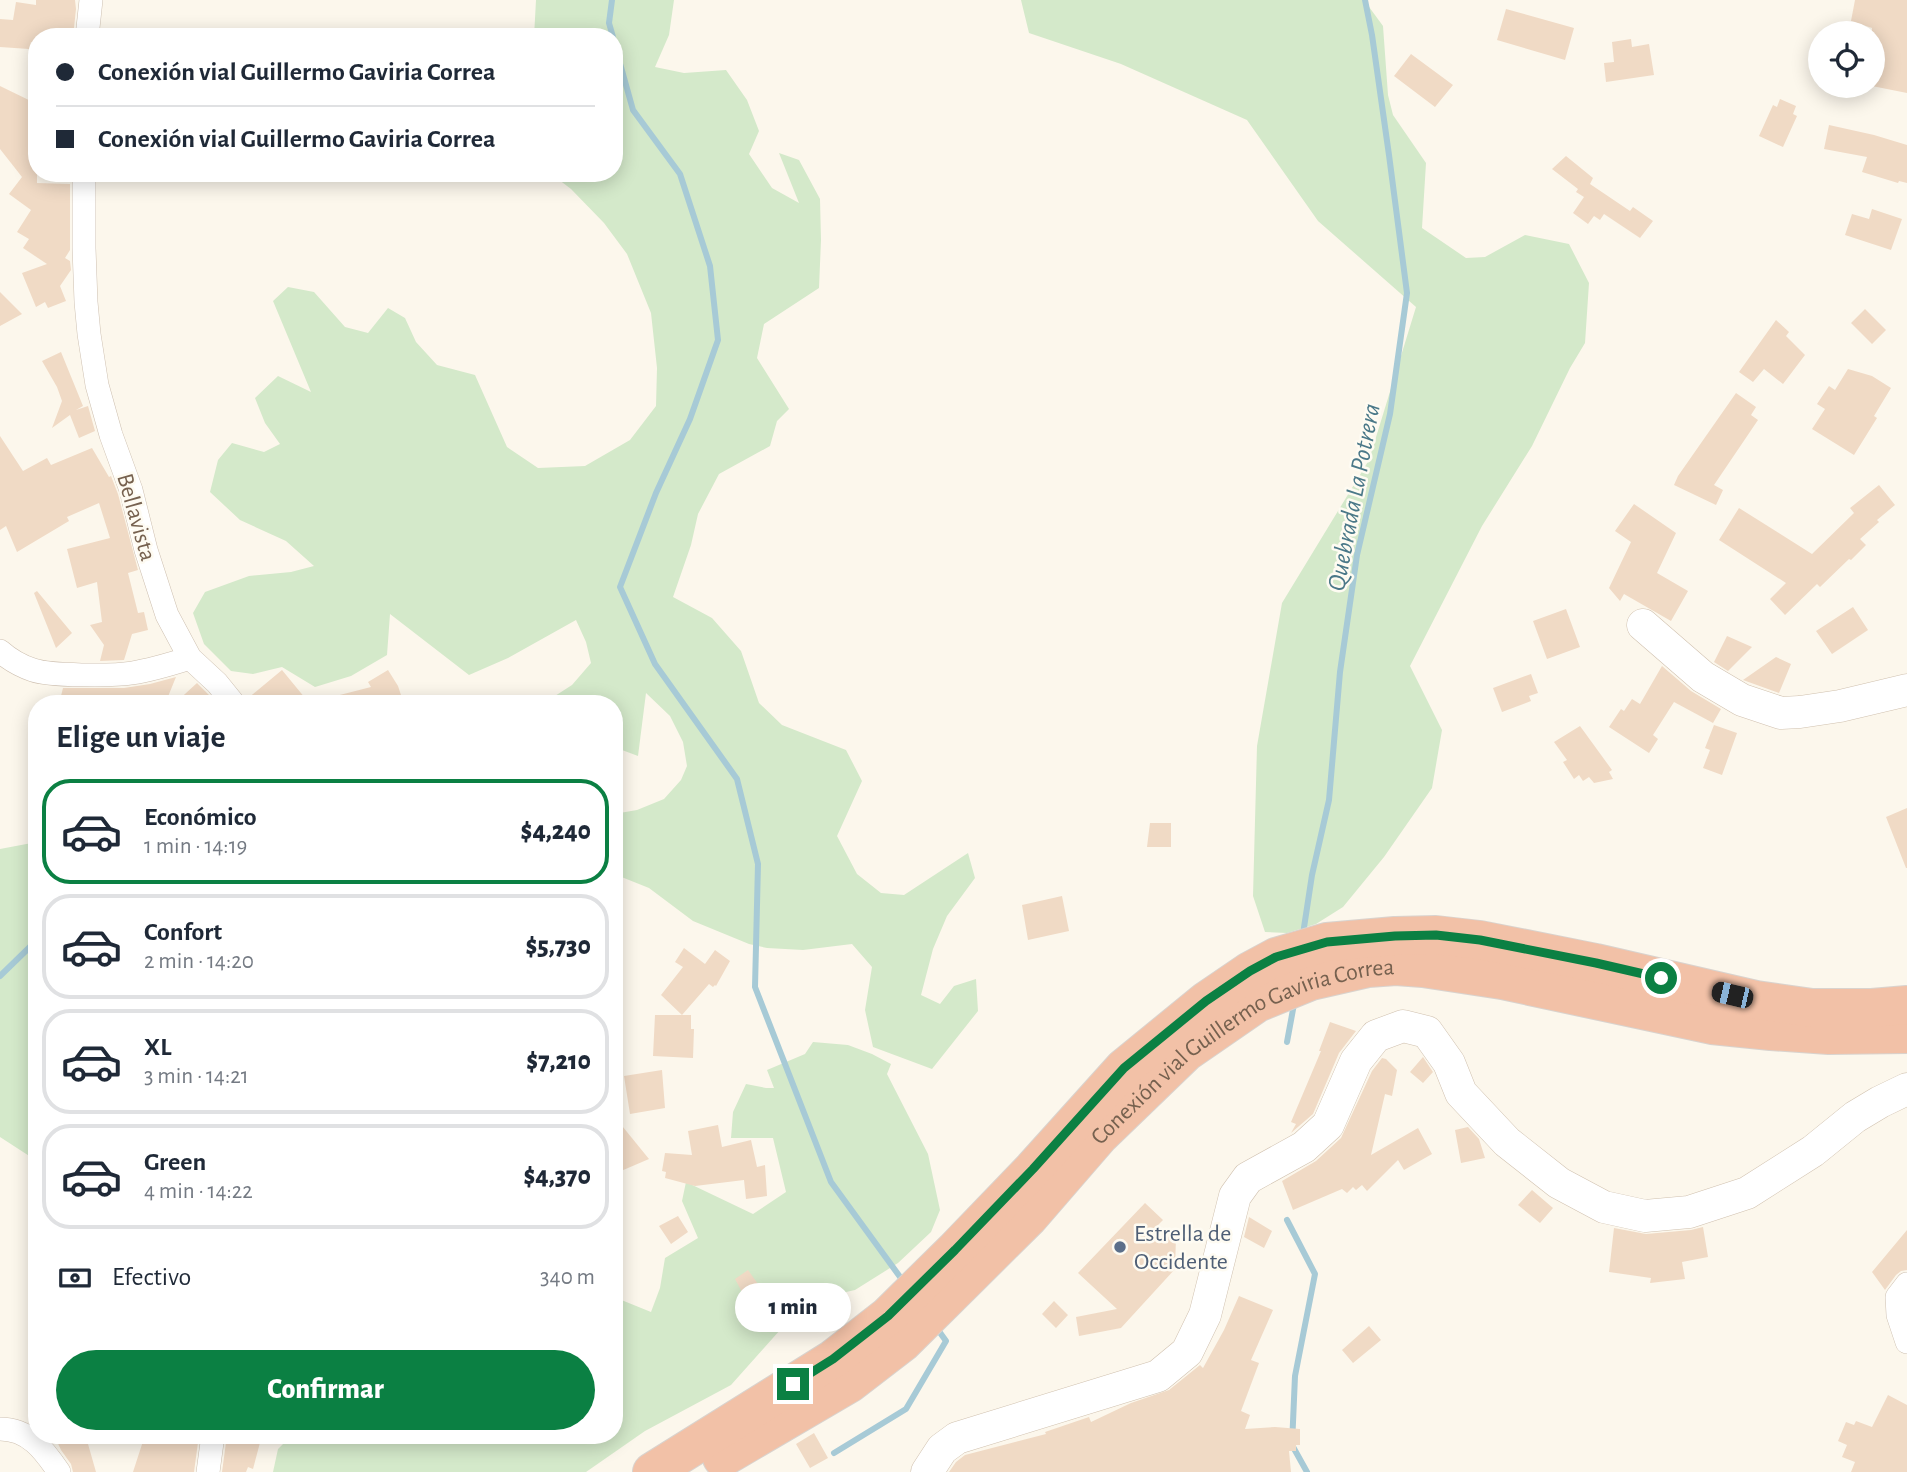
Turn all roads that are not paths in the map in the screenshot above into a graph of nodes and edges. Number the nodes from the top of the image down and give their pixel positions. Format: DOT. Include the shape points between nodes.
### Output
graph roads {
  1 [pos="91,0"];
  2 [pos="87,28"];
  3 [pos="84,182"];
  4 [pos="1643,625"];
  5 [pos="0,651"];
  6 [pos="190,658"];
  7 [pos="1907,690"];
  8 [pos="227,695"];
  9 [pos="1396,951"];
  10 [pos="1907,1005"];
  11 [pos="1907,1034"];
  12 [pos="1907,1090"];
  13 [pos="1907,1284"];
  14 [pos="895,1329"];
  15 [pos="1907,1342"];
  16 [pos="0,1429"];
  17 [pos="28,1438"];
  18 [pos="35,1444"];
  19 [pos="212,1444"];
  20 [pos="60,1472"];
  21 [pos="208,1472"];
  22 [pos="652,1472"];
  23 [pos="699,1472"];
  24 [pos="927,1472"];
  1 -- 2 [label="street"];
  3 -- 6 [label="street, Bellavista" via="86,302 97,385 167,614"];
  4 -- 7 [label="street" via="1703,677 1742,700 1781,713 1840,706"];
  5 -- 6 [label="street" via="34,671 72,674 129,674"];
  6 -- 8 [label="street, Bellavista"];
  9 -- 10 [label="highway, Conexión vial Guillermo Gaviria Correa" via="1436,935 1596,963 1756,1000 1812,1007"];
  9 -- 11 [label="highway, Conexión vial Guillermo Gaviria Correa" via="1423,968 1502,980 1712,1025 1829,1035"];
  9 -- 14 [label="highway, Conexión vial Guillermo Gaviria Correa" via="1327,942 1276,957 1253,987 1187,1016 1124,1068 1033,1169 965,1261"];
  12 -- 24 [label="street" via="1855,1117 1813,1151 1747,1193 1689,1212 1645,1216 1604,1207 1559,1183 1507,1142 1461,1093 1449,1063 1427,1032 1403,1026 1376,1036 1356,1061 1328,1125 1304,1147 1248,1178 1235,1196 1205,1315 1187,1352 1158,1376 957,1438 942,1449"];
  13 -- 15 [label="street" via="1897,1297"];
  14 -- 22 [label="highway, Conexión vial Guillermo Gaviria Correa" via="833,1359"];
  14 -- 23 [label="highway, Conexión vial Guillermo Gaviria Correa" via="850,1383"];
  16 -- 17 [label="street"];
  18 -- 20 [label="street"];
  19 -- 21 [label="street"];
}
